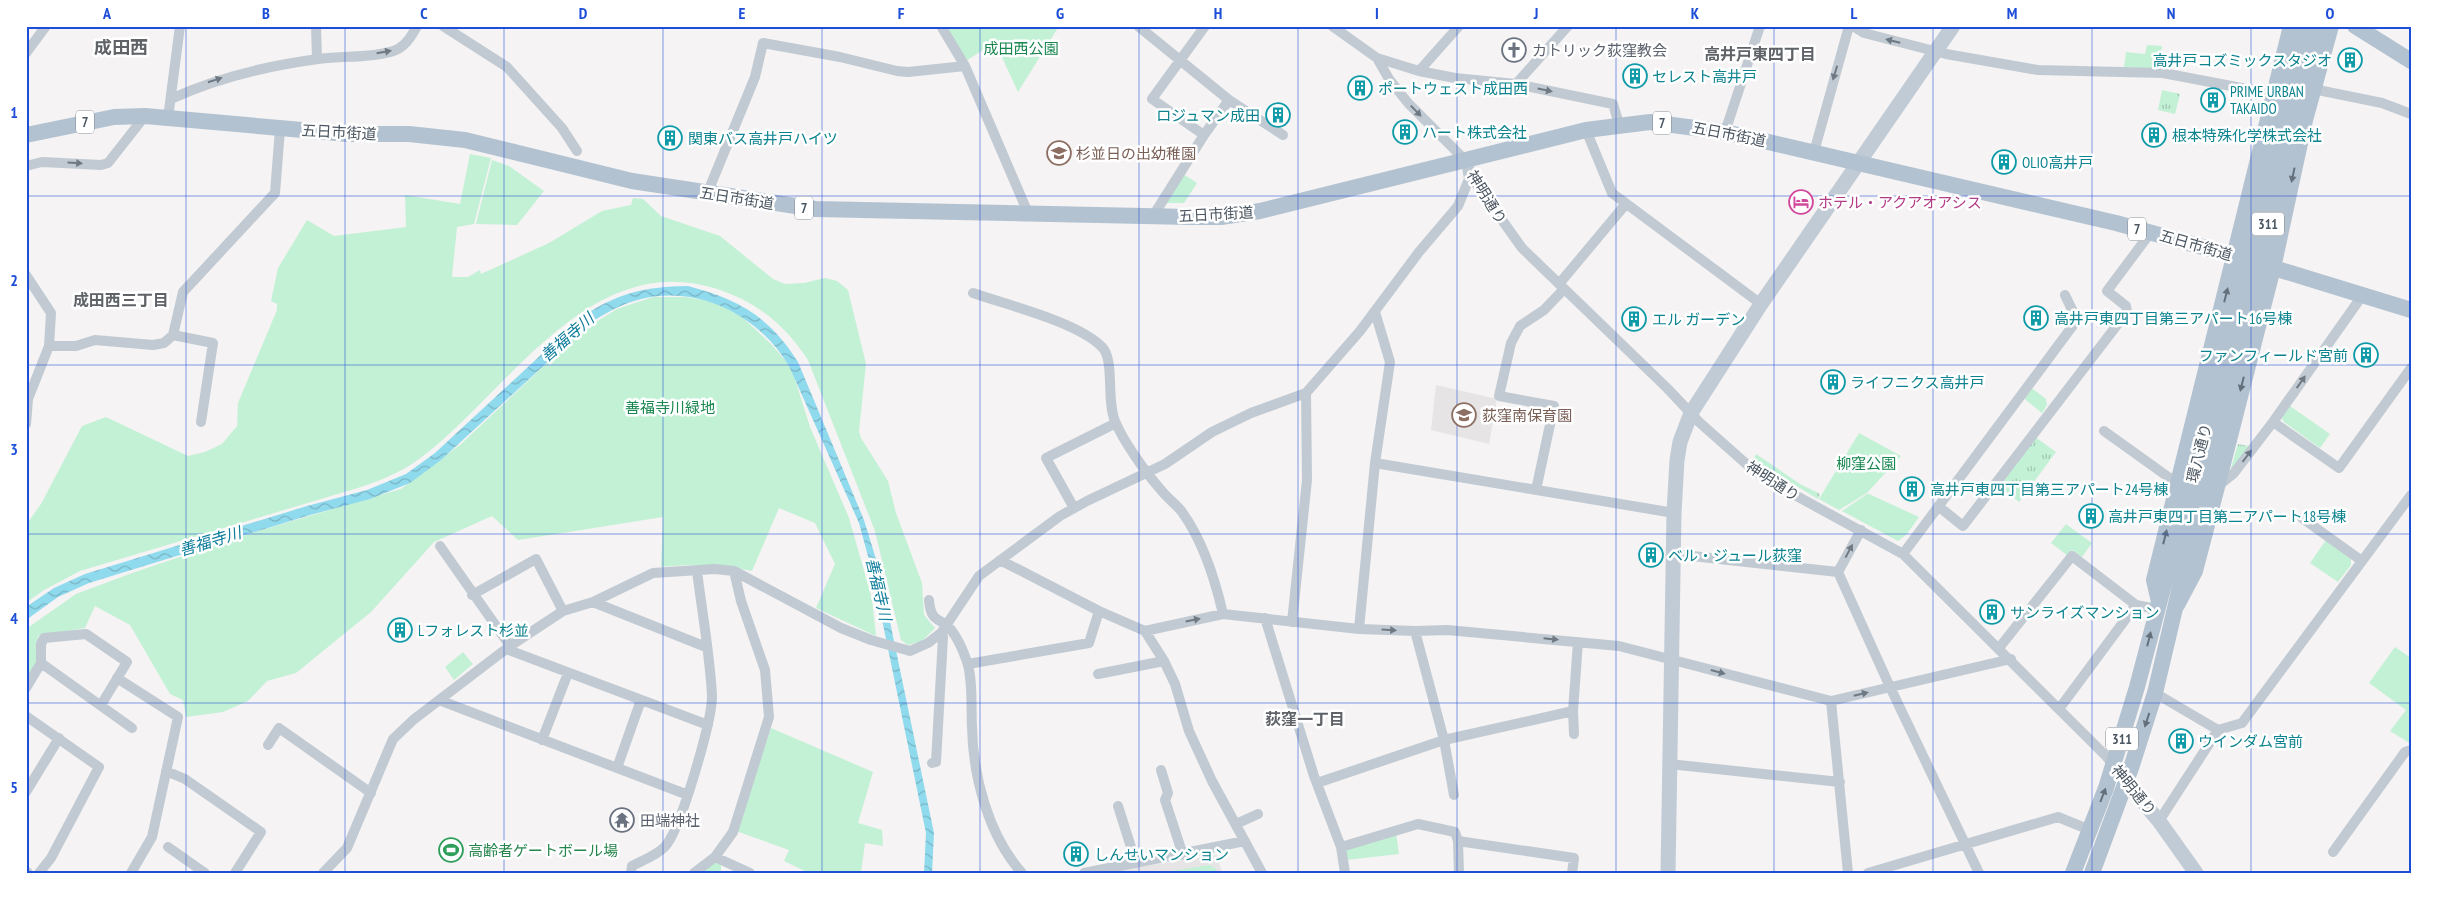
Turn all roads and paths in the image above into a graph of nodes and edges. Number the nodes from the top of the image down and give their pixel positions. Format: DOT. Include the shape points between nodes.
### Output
graph roads {
  1 [pos="180,26"];
  2 [pos="316,26"];
  3 [pos="418,26"];
  4 [pos="443,26"];
  5 [pos="941,26"];
  6 [pos="1138,26"];
  7 [pos="1205,26"];
  8 [pos="1460,26"];
  9 [pos="1568,26"];
  10 [pos="1760,26"];
  11 [pos="1851,26"];
  12 [pos="1953,26"];
  13 [pos="2291,26"];
  14 [pos="2305,26"];
  15 [pos="2317,26"];
  16 [pos="2330,26"];
  17 [pos="2355,26"];
  18 [pos="1339,28"];
  19 [pos="43,30"];
  20 [pos="26,38"];
  21 [pos="1934,51"];
  22 [pos="26,53"];
  23 [pos="1377,58"];
  24 [pos="317,59"];
  25 [pos="1181,61"];
  26 [pos="2411,61"];
  27 [pos="965,66"];
  28 [pos="1419,71"];
  29 [pos="1516,84"];
  30 [pos="2313,89"];
  31 [pos="2274,90"];
  32 [pos="171,99"];
  33 [pos="1230,100"];
  34 [pos="2411,114"];
  35 [pos="145,116"];
  36 [pos="168,118"];
  37 [pos="1620,124"];
  38 [pos="280,129"];
  39 [pos="1586,130"];
  40 [pos="1725,132"];
  41 [pos="26,134"];
  42 [pos="1204,135"];
  43 [pos="1283,135"];
  44 [pos="577,151"];
  45 [pos="1814,152"];
  46 [pos="1466,161"];
  47 [pos="1859,162"];
  48 [pos="26,166"];
  49 [pos="707,194"];
  50 [pos="1625,204"];
  51 [pos="1028,213"];
  52 [pos="1153,216"];
  53 [pos="2151,232"];
  54 [pos="2235,256"];
  55 [pos="2273,268"];
  56 [pos="26,275"];
  57 [pos="1562,286"];
  58 [pos="973,293"];
  59 [pos="2065,295"];
  60 [pos="2362,296"];
  61 [pos="1760,304"];
  62 [pos="2411,310"];
  63 [pos="1375,312"];
  64 [pos="173,336"];
  65 [pos="49,346"];
  66 [pos="2411,368"];
  67 [pos="1306,393"];
  68 [pos="1691,413"];
  69 [pos="2214,420"];
  70 [pos="200,422"];
  71 [pos="2273,422"];
  72 [pos="1116,423"];
  73 [pos="26,424"];
  74 [pos="2104,430"];
  75 [pos="1375,463"];
  76 [pos="1147,473"];
  77 [pos="2178,484"];
  78 [pos="2217,487"];
  79 [pos="1536,490"];
  80 [pos="2411,495"];
  81 [pos="1938,506"];
  82 [pos="1074,508"];
  83 [pos="1674,513"];
  84 [pos="2302,518"];
  85 [pos="1860,530"];
  86 [pos="440,546"];
  87 [pos="1674,554"];
  88 [pos="1903,554"];
  89 [pos="1000,560"];
  90 [pos="2362,561"];
  91 [pos="697,571"];
  92 [pos="734,571"];
  93 [pos="1838,572"];
  94 [pos="472,595"];
  95 [pos="929,600"];
  96 [pos="593,602"];
  97 [pos="2136,605"];
  98 [pos="2158,605"];
  99 [pos="2177,605"];
  100 [pos="563,611"];
  101 [pos="1099,611"];
  102 [pos="1223,614"];
  103 [pos="1266,618"];
  104 [pos="1292,622"];
  105 [pos="943,628"];
  106 [pos="1358,628"];
  107 [pos="1145,631"];
  108 [pos="1415,631"];
  109 [pos="1578,642"];
  110 [pos="508,647"];
  111 [pos="706,647"];
  112 [pos="1999,648"];
  113 [pos="1671,659"];
  114 [pos="2011,659"];
  115 [pos="1164,661"];
  116 [pos="41,663"];
  117 [pos="968,664"];
  118 [pos="568,673"];
  119 [pos="1098,674"];
  120 [pos="117,678"];
  121 [pos="1890,687"];
  122 [pos="26,688"];
  123 [pos="2155,693"];
  124 [pos="439,700"];
  125 [pos="642,700"];
  126 [pos="1831,701"];
  127 [pos="101,705"];
  128 [pos="2059,709"];
  129 [pos="1573,711"];
  130 [pos="26,716"];
  131 [pos="708,725"];
  132 [pos="132,728"];
  133 [pos="2218,730"];
  134 [pos="1574,734"];
  135 [pos="58,738"];
  136 [pos="542,740"];
  137 [pos="1444,740"];
  138 [pos="268,745"];
  139 [pos="2411,750"];
  140 [pos="932,763"];
  141 [pos="1669,764"];
  142 [pos="2113,766"];
  143 [pos="617,768"];
  144 [pos="1161,770"];
  145 [pos="166,771"];
  146 [pos="1840,782"];
  147 [pos="2126,782"];
  148 [pos="1317,783"];
  149 [pos="26,792"];
  150 [pos="371,793"];
  151 [pos="688,795"];
  152 [pos="1454,795"];
  153 [pos="1118,806"];
  154 [pos="1258,814"];
  155 [pos="2159,821"];
  156 [pos="1236,824"];
  157 [pos="2090,830"];
  158 [pos="1245,841"];
  159 [pos="1458,841"];
  160 [pos="1967,843"];
  161 [pos="1341,846"];
  162 [pos="168,847"];
  163 [pos="2333,852"];
  164 [pos="1183,855"];
  165 [pos="715,857"];
  166 [pos="1136,863"];
  167 [pos="39,873"];
  168 [pos="131,873"];
  169 [pos="205,873"];
  170 [pos="235,873"];
  171 [pos="323,873"];
  172 [pos="631,873"];
  173 [pos="694,873"];
  174 [pos="750,873"];
  175 [pos="1022,873"];
  176 [pos="1084,873"];
  177 [pos="1262,873"];
  178 [pos="1345,873"];
  179 [pos="1459,873"];
  180 [pos="1572,873"];
  181 [pos="1668,873"];
  182 [pos="1848,873"];
  183 [pos="1868,873"];
  184 [pos="1979,873"];
  185 [pos="2073,873"];
  186 [pos="2092,873"];
  187 [pos="2196,873"];
  1 -- 32 [label="street"];
  2 -- 24 [label="street"];
  24 -- 3 [label="street, one-way" via="398,50 409,41"];
  4 -- 44 [label="street" via="507,67 562,128"];
  5 -- 27 [label="street"];
  6 -- 25 [label="street"];
  7 -- 25 [label="street"];
  8 -- 28 [label="street"];
  9 -- 29 [label="street"];
  10 -- 40 [label="street"];
  21 -- 11 [label="street, one-way" via="1864,33"];
  11 -- 45 [label="street, one-way"];
  12 -- 21 [label="street"];
  13 -- 31 [label="main road"];
  14 -- 69 [label="main road, 環八通り / 311, bridge"];
  15 -- 69 [label="main road, 環八通り / 311, bridge"];
  16 -- 30 [label="main road"];
  17 -- 26 [label="main road"];
  18 -- 23 [label="street"];
  19 -- 20 [label="street"];
  19 -- 22 [label="street"];
  21 -- 31 [label="street" via="2038,70 2164,73 2247,90"];
  21 -- 47 [label="street"];
  23 -- 28 [label="street"];
  23 -- 46 [label="street, 神明通り, one-way" via="1408,103"];
  32 -- 24 [label="street, one-way" via="230,75"];
  25 -- 33 [label="street"];
  25 -- 42 [label="street" via="1152,98"];
  27 -- 49 [label="street" via="897,71 763,43 755,77"];
  27 -- 51 [label="street"];
  28 -- 29 [label="street"];
  29 -- 37 [label="street, one-way" via="1613,104"];
  30 -- 34 [label="street" via="2382,103"];
  30 -- 55 [label="main road, one-way"];
  31 -- 54 [label="main road"];
  32 -- 36 [label="street"];
  33 -- 42 [label="street"];
  33 -- 43 [label="street"];
  35 -- 36 [label="main road, 五日市街道 / 7"];
  35 -- 41 [label="main road, 五日市街道 / 7" via="105,119"];
  48 -- 35 [label="street, one-way" via="42,162 108,163"];
  36 -- 38 [label="main road, 五日市街道 / 7"];
  37 -- 39 [label="main road, 五日市街道 / 7"];
  37 -- 40 [label="main road, 五日市街道 / 7" via="1659,122"];
  38 -- 49 [label="main road, 五日市街道 / 7" via="409,134 465,140 632,181"];
  38 -- 64 [label="street" via="274,193 183,292"];
  39 -- 46 [label="main road, 五日市街道 / 7"];
  39 -- 50 [label="street" via="1612,193"];
  40 -- 45 [label="main road, 五日市街道 / 7"];
  42 -- 52 [label="street"];
  45 -- 47 [label="main road, 五日市街道 / 7"];
  46 -- 52 [label="main road, 五日市街道 / 7" via="1260,211 1221,217"];
  46 -- 57 [label="street, 神明通り" via="1475,182 1498,217 1522,248"];
  46 -- 63 [label="street" via="1469,178 1458,206"];
  47 -- 53 [label="main road, 五日市街道 / 7"];
  47 -- 61 [label="street"];
  49 -- 51 [label="main road, 五日市街道 / 7" via="815,209"];
  50 -- 57 [label="street"];
  50 -- 61 [label="street"];
  51 -- 52 [label="main road, 五日市街道 / 7"];
  53 -- 54 [label="main road, 五日市街道 / 7"];
  53 -- 81 [label="street" via="2107,291 2126,306 2127,312 1963,526"];
  54 -- 55 [label="main road, 五日市街道 / 7"];
  77 -- 54 [label="main road, one-way"];
  55 -- 60 [label="main road, 五日市街道 / 7"];
  55 -- 78 [label="main road, one-way"];
  56 -- 65 [label="street" via="51,313"];
  57 -- 68 [label="street, 神明通り"];
  57 -- 79 [label="street" via="1544,310 1520,326 1511,343 1499,396 1554,406"];
  58 -- 72 [label="street" via="1069,327 1104,348 1110,365 1110,402"];
  59 -- 81 [label="street" via="2077,320"];
  60 -- 62 [label="main road, 五日市街道 / 7"];
  71 -- 60 [label="street, one-way"];
  61 -- 68 [label="street"];
  63 -- 67 [label="street"];
  63 -- 75 [label="street" via="1390,362"];
  64 -- 65 [label="street" via="164,343 148,345 94,340 68,347"];
  64 -- 70 [label="street" via="212,343"];
  65 -- 73 [label="street" via="28,399"];
  66 -- 71 [label="street" via="2339,468"];
  67 -- 76 [label="street" via="1251,413 1212,432"];
  67 -- 104 [label="street" via="1307,480"];
  68 -- 83 [label="street" via="1676,460"];
  68 -- 85 [label="street, 神明通り" via="1752,469 1780,488"];
  69 -- 98 [label="main road, 環八通り / 311"];
  69 -- 99 [label="main road, 環八通り / 311"];
  78 -- 71 [label="street, one-way" via="2234,473"];
  72 -- 76 [label="street"];
  72 -- 82 [label="street" via="1046,458"];
  74 -- 77 [label="street"];
  75 -- 79 [label="street"];
  75 -- 106 [label="street"];
  76 -- 82 [label="street"];
  76 -- 102 [label="street" via="1182,512 1214,578"];
  98 -- 77 [label="main road, one-way" via="2154,580"];
  78 -- 99 [label="main road" via="2195,571"];
  79 -- 83 [label="street"];
  80 -- 90 [label="street"];
  81 -- 88 [label="street"];
  82 -- 89 [label="street"];
  83 -- 87 [label="street"];
  84 -- 90 [label="street"];
  85 -- 88 [label="street, 神明通り"];
  93 -- 85 [label="street, one-way"];
  86 -- 94 [label="street"];
  87 -- 93 [label="street"];
  87 -- 113 [label="street"];
  88 -- 112 [label="street, 神明通り"];
  89 -- 101 [label="street"];
  89 -- 105 [label="street" via="979,576"];
  90 -- 133 [label="street" via="2242,723"];
  91 -- 92 [label="street"];
  91 -- 96 [label="street" via="653,573"];
  91 -- 111 [label="street"];
  92 -- 105 [label="street" via="841,628 910,651"];
  92 -- 165 [label="street" via="765,670 769,717 733,832"];
  93 -- 121 [label="street"];
  94 -- 100 [label="street" via="536,559"];
  94 -- 110 [label="street"];
  95 -- 105 [label="street" via="930,611"];
  96 -- 100 [label="street"];
  96 -- 111 [label="street"];
  97 -- 98 [label="street"];
  97 -- 112 [label="street" via="2072,556"];
  97 -- 128 [label="street"];
  142 -- 98 [label="main road, 環八通り / 311, one-way" via="2138,687"];
  99 -- 123 [label="main road, 環八通り / 311"];
  100 -- 110 [label="street"];
  101 -- 107 [label="street"];
  101 -- 117 [label="street" via="1089,643"];
  102 -- 103 [label="street"];
  107 -- 102 [label="street, one-way"];
  103 -- 104 [label="street"];
  103 -- 148 [label="street"];
  104 -- 106 [label="street"];
  105 -- 117 [label="street" via="953,632"];
  105 -- 140 [label="street" via="936,762"];
  106 -- 108 [label="street, one-way"];
  107 -- 115 [label="street"];
  108 -- 109 [label="street, one-way" via="1447,630"];
  108 -- 137 [label="street"];
  109 -- 113 [label="street" via="1618,646"];
  109 -- 129 [label="street"];
  110 -- 118 [label="street"];
  110 -- 124 [label="street"];
  111 -- 131 [label="street" via="712,697"];
  112 -- 114 [label="street, 神明通り"];
  113 -- 126 [label="street, one-way"];
  113 -- 141 [label="street"];
  114 -- 121 [label="street"];
  114 -- 128 [label="street, 神明通り"];
  115 -- 119 [label="street"];
  115 -- 156 [label="street" via="1175,684 1189,731"];
  116 -- 120 [label="street" via="44,638 86,634 127,662"];
  116 -- 122 [label="street"];
  116 -- 127 [label="street"];
  117 -- 175 [label="street" via="977,783 1004,849"];
  118 -- 125 [label="street"];
  118 -- 136 [label="street"];
  120 -- 127 [label="street"];
  120 -- 145 [label="street" via="178,717"];
  126 -- 121 [label="street, one-way"];
  121 -- 160 [label="street"];
  123 -- 133 [label="street"];
  123 -- 147 [label="main road, 環八通り / 311, one-way"];
  124 -- 136 [label="street"];
  124 -- 150 [label="street" via="393,739"];
  125 -- 131 [label="street"];
  125 -- 143 [label="street"];
  126 -- 146 [label="street"];
  127 -- 132 [label="street"];
  128 -- 142 [label="street, 神明通り"];
  129 -- 134 [label="street"];
  129 -- 137 [label="street"];
  130 -- 135 [label="street"];
  131 -- 151 [label="street"];
  133 -- 155 [label="street"];
  135 -- 149 [label="street"];
  135 -- 167 [label="street" via="99,766 51,858"];
  136 -- 143 [label="street"];
  137 -- 148 [label="street"];
  137 -- 152 [label="street"];
  138 -- 150 [label="street" via="279,728"];
  139 -- 163 [label="street" via="2405,752"];
  141 -- 146 [label="street"];
  141 -- 181 [label="street"];
  142 -- 147 [label="street, 神明通り"];
  157 -- 142 [label="main road, 環八通り / 311, one-way"];
  143 -- 151 [label="street"];
  144 -- 164 [label="street" via="1168,793 1165,800"];
  145 -- 168 [label="street" via="152,837"];
  145 -- 170 [label="street" via="185,779 261,832"];
  146 -- 182 [label="street"];
  147 -- 155 [label="street, 神明通り"];
  147 -- 186 [label="main road, 環八通り / 311"];
  148 -- 161 [label="street"];
  150 -- 171 [label="street" via="348,848"];
  151 -- 172 [label="street" via="678,824 664,849 632,866"];
  153 -- 166 [label="street"];
  154 -- 156 [label="street"];
  155 -- 187 [label="street, 神明通り"];
  156 -- 158 [label="street"];
  157 -- 160 [label="street" via="2058,817"];
  157 -- 185 [label="main road, 環八通り / 311"];
  158 -- 164 [label="street"];
  158 -- 177 [label="street"];
  159 -- 161 [label="street" via="1455,832 1418,824"];
  159 -- 179 [label="street"];
  159 -- 180 [label="street" via="1574,858"];
  160 -- 183 [label="street"];
  160 -- 184 [label="street"];
  161 -- 178 [label="street"];
  162 -- 169 [label="street"];
  164 -- 166 [label="street"];
  165 -- 173 [label="street"];
  165 -- 174 [label="street"];
  166 -- 176 [label="street"];
}
